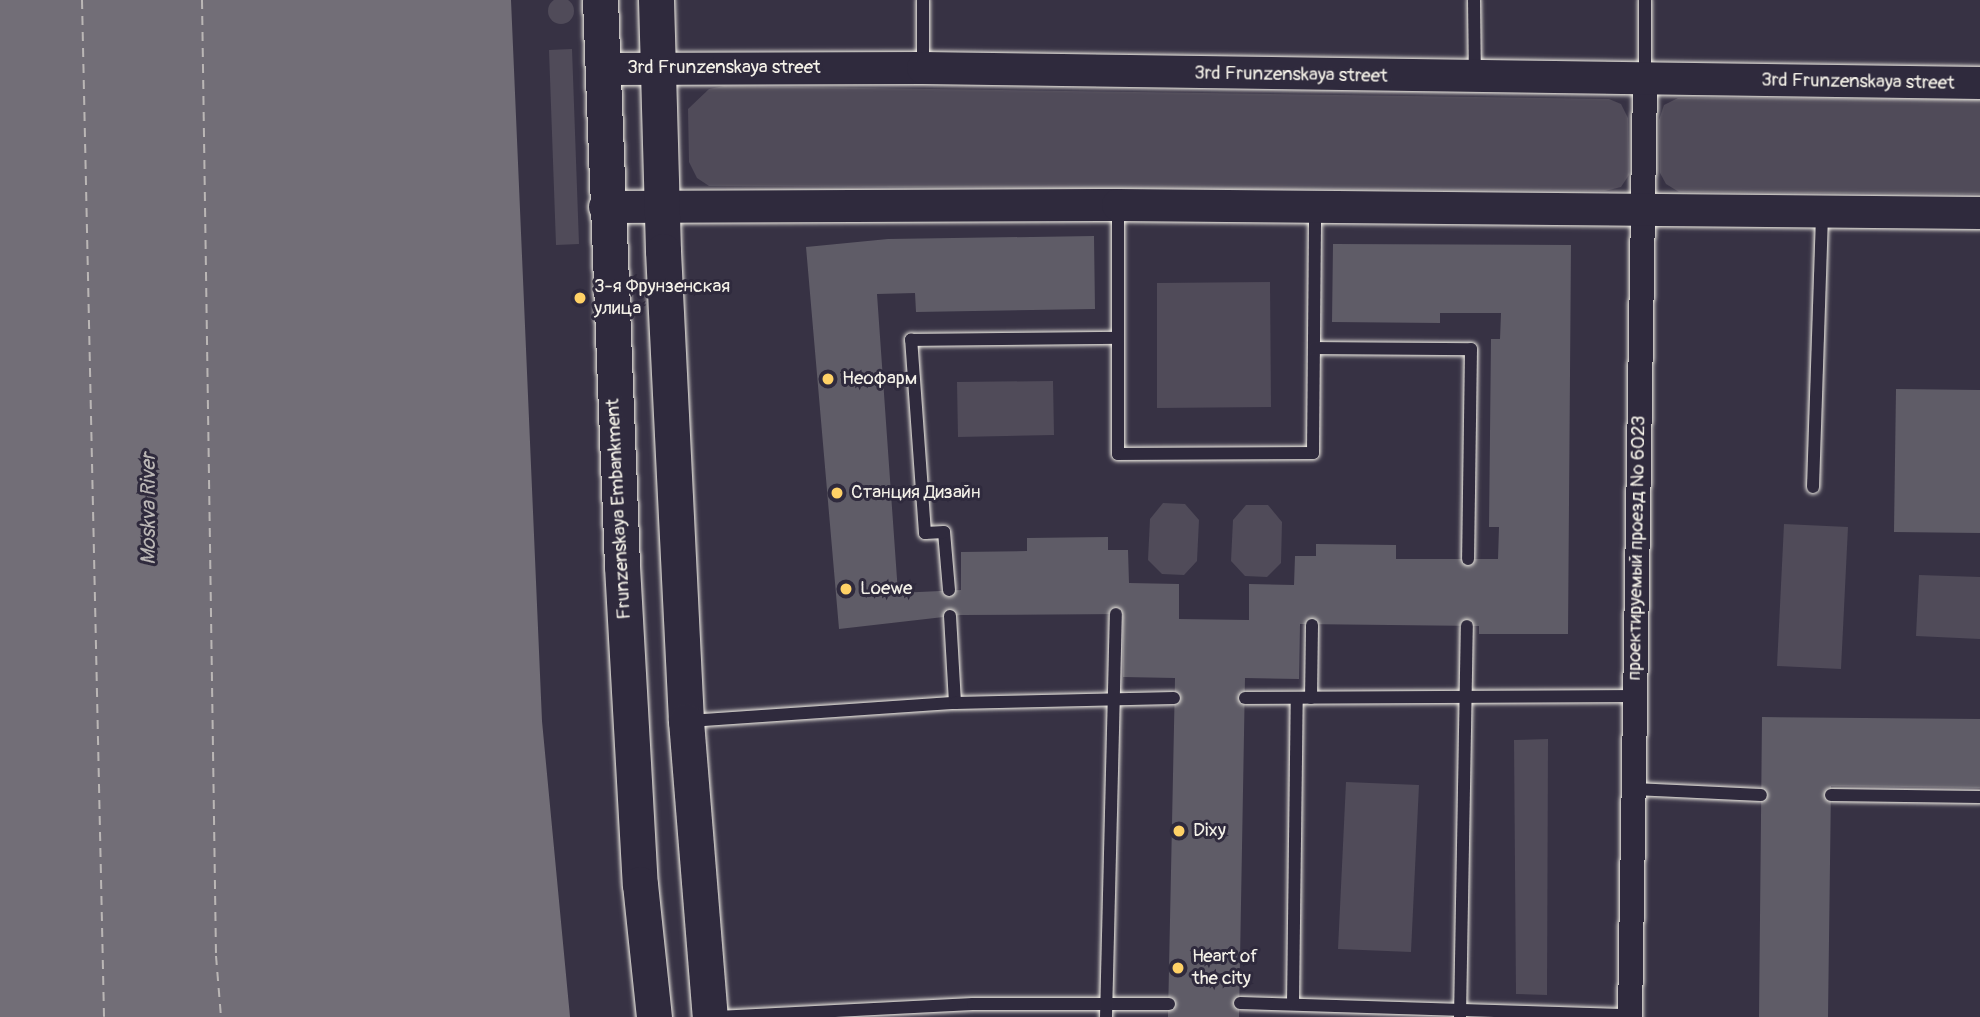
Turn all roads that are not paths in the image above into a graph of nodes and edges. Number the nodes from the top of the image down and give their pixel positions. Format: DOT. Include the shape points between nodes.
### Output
graph roads {
  1 [pos="600,0"];
  2 [pos="656,0"];
  3 [pos="923,0"];
  4 [pos="1474,0"];
  5 [pos="1645,0"];
  6 [pos="658,67"];
  7 [pos="923,68"];
  8 [pos="602,69"];
  9 [pos="1475,79"];
  10 [pos="1645,80"];
  11 [pos="1980,83"];
  12 [pos="1118,205"];
  13 [pos="1315,206"];
  14 [pos="605,207"];
  15 [pos="662,207"];
  16 [pos="1643,209"];
  17 [pos="1822,211"];
  18 [pos="1980,213"];
  19 [pos="1118,338"];
  20 [pos="1314,348"];
  21 [pos="1813,486"];
  22 [pos="1468,559"];
  23 [pos="949,590"];
  24 [pos="1116,614"];
  25 [pos="950,616"];
  26 [pos="1312,625"];
  27 [pos="1467,626"];
  28 [pos="1634,696"];
  29 [pos="1466,697"];
  30 [pos="1174,698"];
  31 [pos="1245,698"];
  32 [pos="1297,698"];
  33 [pos="1311,698"];
  34 [pos="1116,699"];
  35 [pos="955,703"];
  36 [pos="687,721"];
  37 [pos="1634,789"];
  38 [pos="1761,794"];
  39 [pos="1831,795"];
  40 [pos="1980,797"];
  41 [pos="1240,1003"];
  42 [pos="1168,1004"];
  43 [pos="1300,1009"];
  44 [pos="974,1011"];
  45 [pos="1106,1011"];
  46 [pos="1461,1013"];
  47 [pos="1630,1016"];
  48 [pos="654,1017"];
  49 [pos="710,1017"];
  50 [pos="717,1017"];
  1 -- 8 [label="main road, Frunzenskaya Embankment"];
  2 -- 6 [label="main road"];
  3 -- 7 [label="lane"];
  4 -- 9 [label="lane"];
  5 -- 10 [label="lane"];
  6 -- 7 [label="street, 3rd Frunzenskaya street"];
  6 -- 8 [label="street, 3rd Frunzenskaya street"];
  6 -- 15 [label="main road"];
  7 -- 9 [label="street, 3rd Frunzenskaya street"];
  8 -- 14 [label="main road, Frunzenskaya Embankment"];
  9 -- 10 [label="street, 3rd Frunzenskaya street"];
  10 -- 11 [label="street, 3rd Frunzenskaya street"];
  10 -- 16 [label="street, проектируемый проезд № 6023"];
  12 -- 13 [label="street"];
  12 -- 15 [label="street"];
  12 -- 19 [label="lane"];
  13 -- 16 [label="street"];
  13 -- 20 [label="lane"];
  14 -- 15 [label="street"];
  14 -- 48 [label="main road, Frunzenskaya Embankment" via="640,870"];
  15 -- 36 [label="main road"];
  16 -- 17 [label="street"];
  16 -- 28 [label="street, проектируемый проезд № 6023"];
  17 -- 18 [label="street"];
  17 -- 21 [label="lane"];
  19 -- 20 [label="lane" via="1118,454 1313,453"];
  19 -- 23 [label="lane" via="911,340 925,533 944,532"];
  20 -- 22 [label="lane" via="1471,349"];
  24 -- 34 [label="lane"];
  25 -- 35 [label="lane"];
  26 -- 33 [label="lane"];
  27 -- 29 [label="lane"];
  28 -- 29 [label="lane"];
  28 -- 37 [label="street, проектируемый проезд № 6023"];
  29 -- 33 [label="lane"];
  29 -- 46 [label="lane"];
  30 -- 34 [label="lane"];
  31 -- 32 [label="lane"];
  32 -- 33 [label="lane"];
  32 -- 43 [label="lane"];
  34 -- 35 [label="lane"];
  34 -- 45 [label="lane"];
  35 -- 36 [label="lane"];
  36 -- 49 [label="main road"];
  37 -- 38 [label="lane"];
  37 -- 47 [label="street, проектируемый проезд № 6023"];
  39 -- 40 [label="lane"];
  41 -- 43 [label="lane"];
  42 -- 45 [label="lane"];
  43 -- 46 [label="lane"];
  44 -- 45 [label="lane"];
  44 -- 50 [label="lane"];
  46 -- 47 [label="lane"];
}
